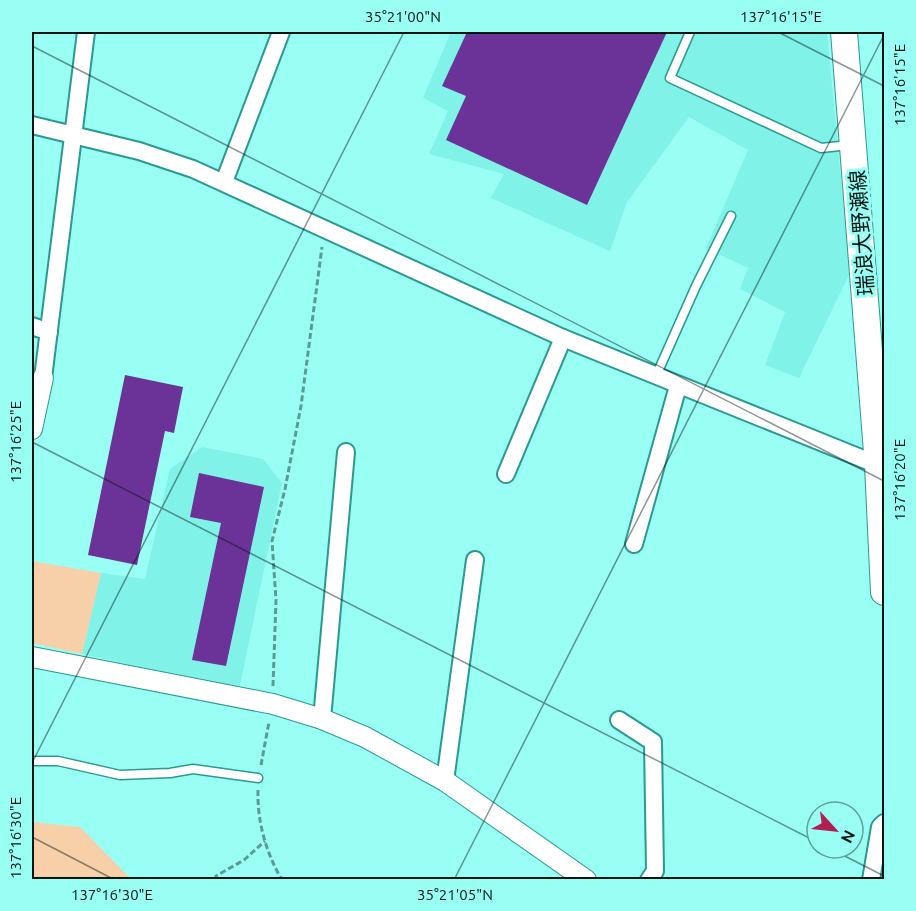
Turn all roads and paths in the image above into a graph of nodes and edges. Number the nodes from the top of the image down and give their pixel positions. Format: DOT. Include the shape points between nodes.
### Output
graph roads {
  1 [pos="86,32"];
  2 [pos="281,32"];
  3 [pos="690,32"];
  4 [pos="844,32"];
  5 [pos="32,125"];
  6 [pos="73,135"];
  7 [pos="854,144"];
  8 [pos="224,182"];
  9 [pos="731,216"];
  10 [pos="324,230"];
  11 [pos="32,326"];
  12 [pos="49,332"];
  13 [pos="563,338"];
  14 [pos="656,376"];
  15 [pos="43,378"];
  16 [pos="678,386"];
  17 [pos="32,429"];
  18 [pos="346,452"];
  19 [pos="882,465"];
  20 [pos="506,474"];
  21 [pos="634,544"];
  22 [pos="474,560"];
  23 [pos="885,592"];
  24 [pos="32,657"];
  25 [pos="273,704"];
  26 [pos="322,719"];
  27 [pos="618,720"];
  28 [pos="32,761"];
  29 [pos="258,778"];
  30 [pos="445,781"];
  31 [pos="885,823"];
  32 [pos="265,841"];
  33 [pos="216,879"];
  34 [pos="282,879"];
  35 [pos="586,879"];
  36 [pos="649,879"];
  37 [pos="871,879"];
  1 -- 6 [label="street"];
  2 -- 8 [label="street"];
  3 -- 7 [label="lane" via="670,78 821,148"];
  4 -- 7 [label="main road, 瑞浪大野瀬線"];
  5 -- 6 [label="street"];
  6 -- 8 [label="street" via="139,151"];
  6 -- 12 [label="street"];
  7 -- 19 [label="main road, 瑞浪大野瀬線"];
  8 -- 10 [label="street"];
  9 -- 14 [label="lane"];
  10 -- 13 [label="street"];
  10 -- 25 [label="path" via="301,406 272,541 276,600"];
  11 -- 12 [label="street"];
  12 -- 15 [label="street"];
  13 -- 14 [label="street"];
  13 -- 20 [label="street"];
  14 -- 16 [label="street"];
  15 -- 17 [label="street"];
  16 -- 19 [label="street"];
  16 -- 21 [label="street"];
  18 -- 26 [label="street"];
  19 -- 23 [label="main road, 瑞浪大野瀬線"];
  22 -- 30 [label="street"];
  24 -- 25 [label="street"];
  25 -- 26 [label="street"];
  25 -- 29 [label="path"];
  26 -- 30 [label="street" via="365,736"];
  27 -- 36 [label="street" via="653,742 655,871"];
  28 -- 29 [label="lane" via="58,761 120,775 194,768"];
  29 -- 32 [label="path" via="257,808"];
  30 -- 35 [label="street"];
  31 -- 37 [label="street" via="880,827"];
  32 -- 33 [label="path"];
  32 -- 34 [label="path"];
}
